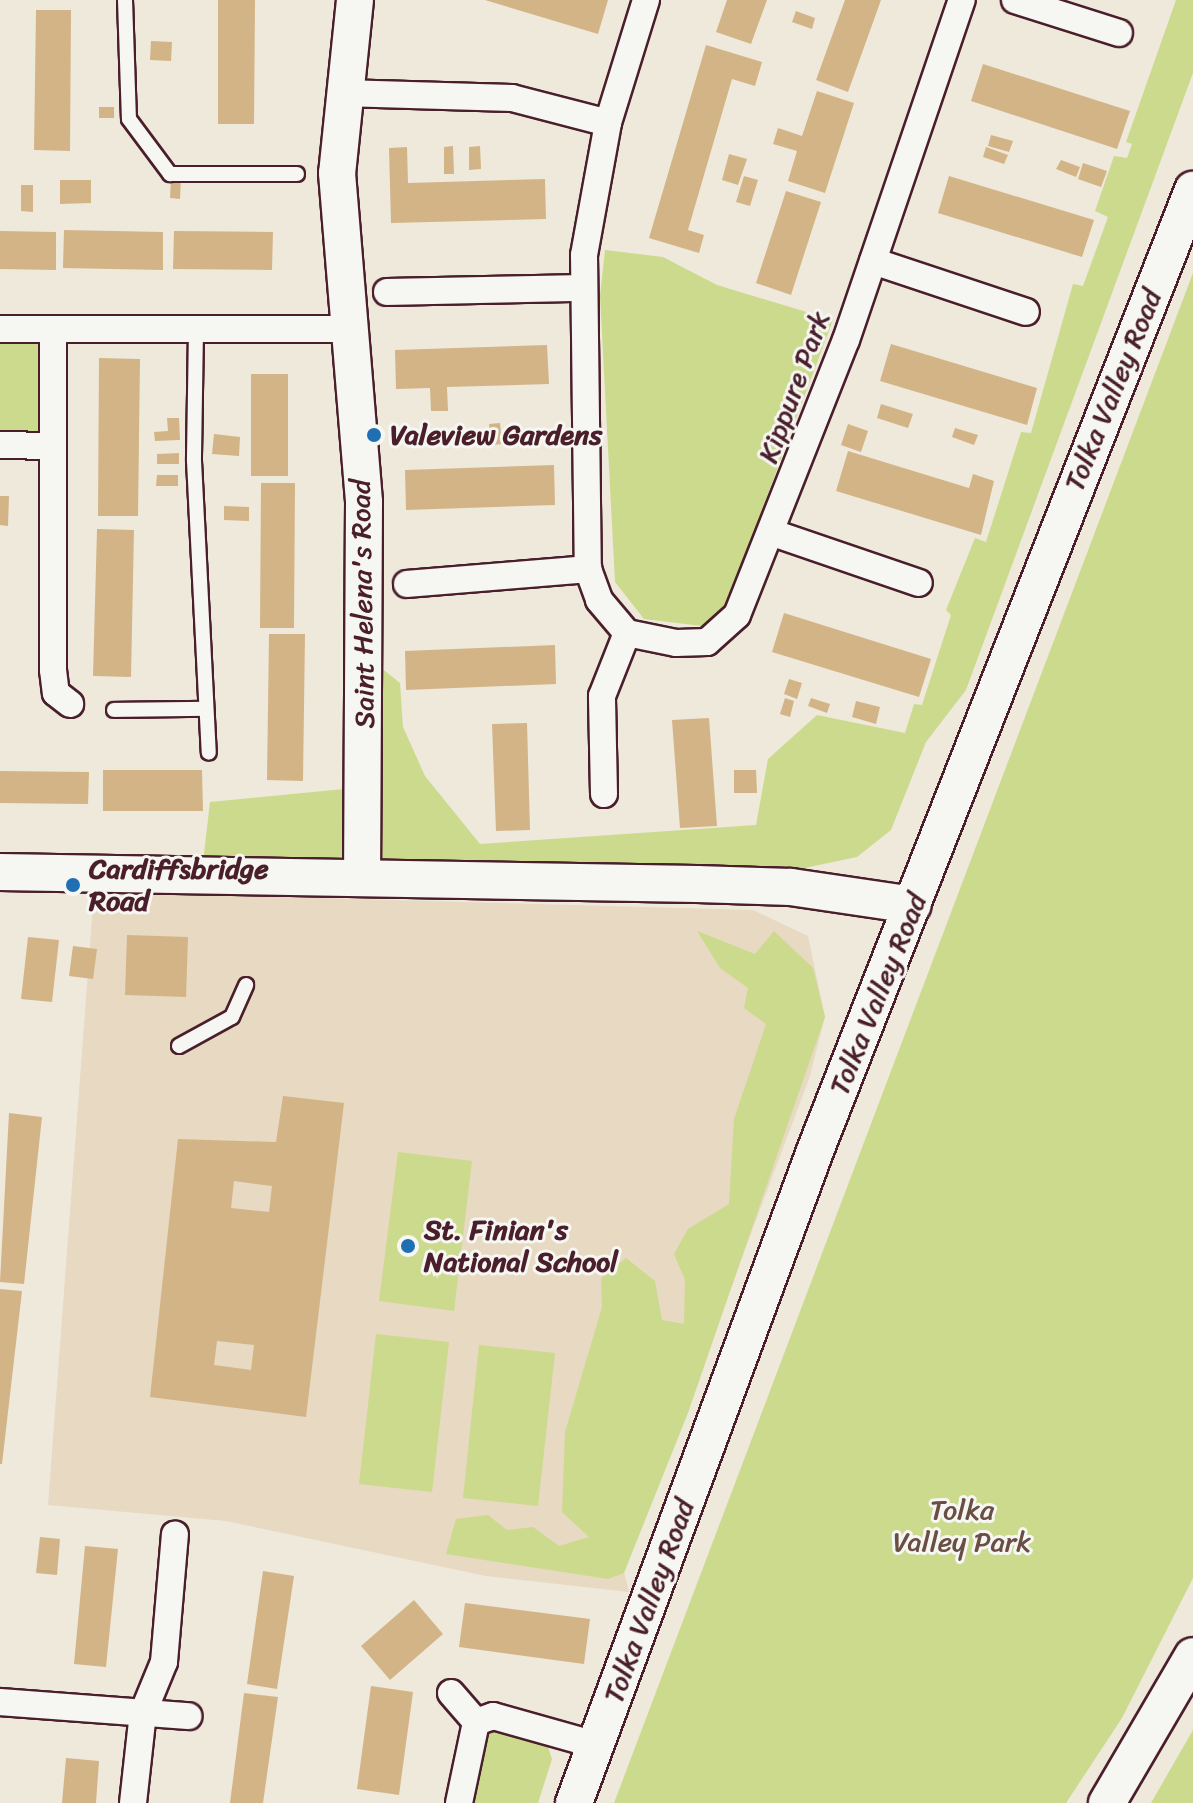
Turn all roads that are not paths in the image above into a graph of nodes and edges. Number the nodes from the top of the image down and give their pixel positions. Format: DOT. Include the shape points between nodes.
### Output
graph roads {
  1 [pos="125,0"];
  2 [pos="355,0"];
  3 [pos="646,0"];
  4 [pos="962,0"];
  5 [pos="1015,0"];
  6 [pos="1119,33"];
  7 [pos="342,93"];
  8 [pos="608,123"];
  9 [pos="297,174"];
  10 [pos="1193,190"];
  11 [pos="873,261"];
  12 [pos="583,288"];
  13 [pos="387,292"];
  14 [pos="1026,312"];
  15 [pos="0,329"];
  16 [pos="53,329"];
  17 [pos="196,329"];
  18 [pos="346,329"];
  19 [pos="0,445"];
  20 [pos="53,446"];
  21 [pos="773,533"];
  22 [pos="588,569"];
  23 [pos="919,583"];
  24 [pos="407,584"];
  25 [pos="627,633"];
  26 [pos="70,704"];
  27 [pos="202,709"];
  28 [pos="114,710"];
  29 [pos="209,753"];
  30 [pos="604,794"];
  31 [pos="0,872"];
  32 [pos="362,875"];
  33 [pos="913,905"];
  34 [pos="246,985"];
  35 [pos="179,1046"];
  36 [pos="175,1534"];
  37 [pos="1193,1656"];
  38 [pos="451,1693"];
  39 [pos="0,1702"];
  40 [pos="143,1713"];
  41 [pos="188,1716"];
  42 [pos="476,1722"];
  43 [pos="596,1745"];
  44 [pos="133,1803"];
  45 [pos="459,1803"];
  46 [pos="574,1803"];
  47 [pos="1107,1803"];
  1 -- 9 [label="lane" via="129,119 170,174"];
  2 -- 7 [label="main road, Saint Helena's Road"];
  3 -- 8 [label="street"];
  4 -- 11 [label="street, Kippure Park"];
  5 -- 6 [label="street"];
  7 -- 8 [label="street" via="512,98"];
  7 -- 18 [label="main road, Saint Helena's Road" via="337,173"];
  8 -- 12 [label="street" via="591,194"];
  10 -- 33 [label="main road, Tolka Valley Road"];
  11 -- 14 [label="street"];
  11 -- 21 [label="street, Kippure Park"];
  12 -- 13 [label="street"];
  12 -- 22 [label="street"];
  15 -- 16 [label="street"];
  16 -- 17 [label="street"];
  16 -- 20 [label="street"];
  17 -- 18 [label="street"];
  17 -- 27 [label="lane"];
  18 -- 32 [label="main road, Saint Helena's Road" via="364,502"];
  19 -- 20 [label="street"];
  20 -- 26 [label="street" via="53,670 56,693"];
  21 -- 23 [label="street"];
  21 -- 25 [label="street, Kippure Park" via="737,615 707,642"];
  22 -- 24 [label="street"];
  22 -- 25 [label="street" via="599,600"];
  25 -- 30 [label="street" via="602,696"];
  27 -- 28 [label="lane"];
  27 -- 29 [label="lane"];
  31 -- 32 [label="main road"];
  32 -- 33 [label="main road" via="791,887"];
  33 -- 43 [label="main road, Tolka Valley Road"];
  34 -- 35 [label="lane" via="232,1017"];
  36 -- 40 [label="street" via="164,1662"];
  37 -- 47 [label="main road"];
  38 -- 42 [label="street"];
  39 -- 40 [label="street"];
  40 -- 41 [label="street"];
  40 -- 44 [label="street"];
  42 -- 43 [label="street" via="493,1716"];
  42 -- 45 [label="street"];
  43 -- 46 [label="main road, Tolka Valley Road"];
}
